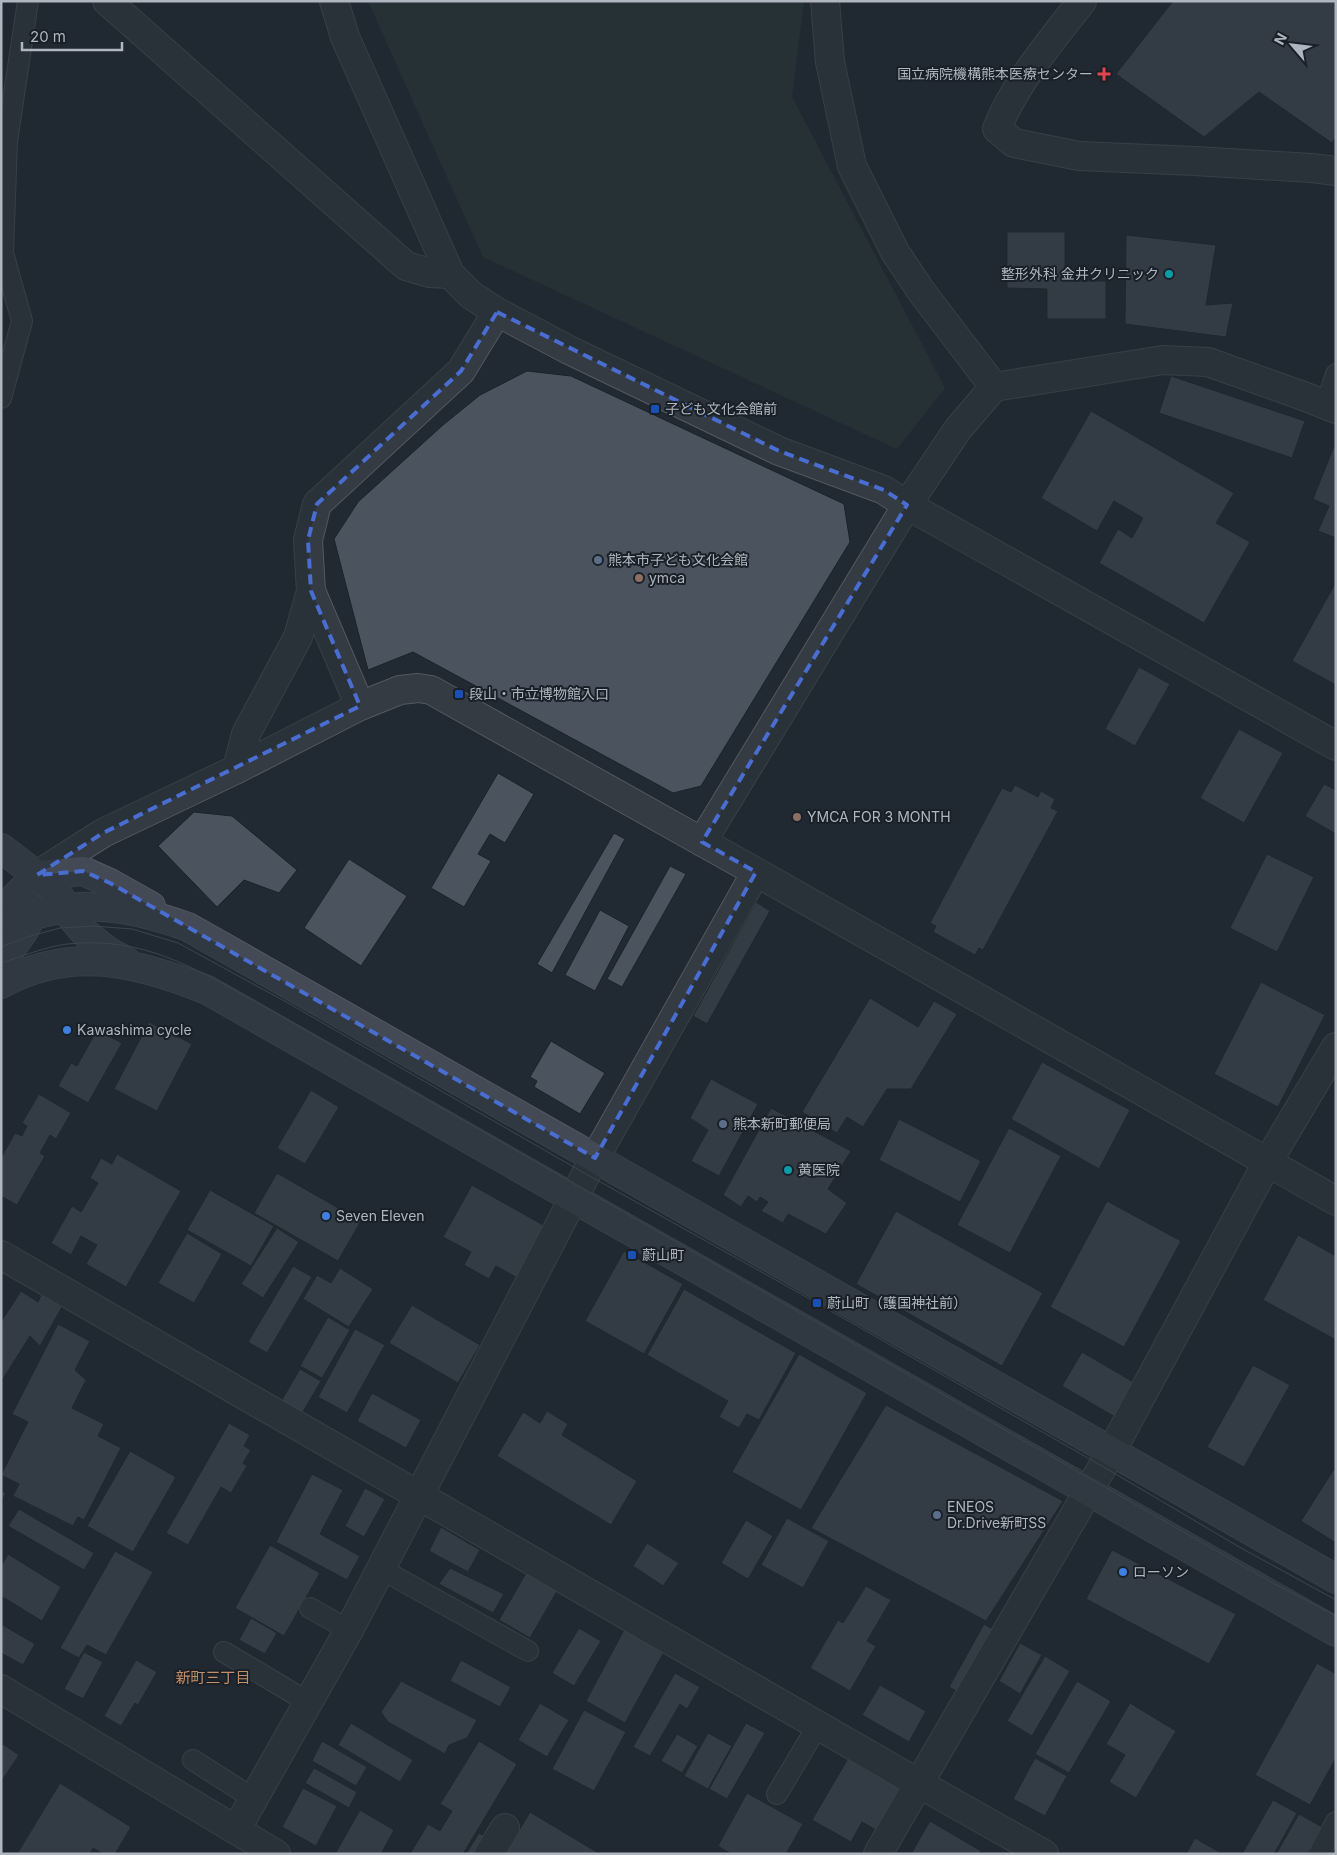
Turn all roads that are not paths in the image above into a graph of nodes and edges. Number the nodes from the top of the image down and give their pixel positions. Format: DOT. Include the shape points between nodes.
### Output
graph roads {
  1 [pos="28,1"];
  2 [pos="107,1"];
  3 [pos="334,1"];
  4 [pos="825,1"];
  5 [pos="1082,1"];
  6 [pos="1336,171"];
  7 [pos="2,254"];
  8 [pos="450,274"];
  9 [pos="497,312"];
  10 [pos="1336,374"];
  11 [pos="994,387"];
  12 [pos="1,398"];
  13 [pos="1331,407"];
  14 [pos="907,505"];
  15 [pos="311,591"];
  16 [pos="360,706"];
  17 [pos="1336,746"];
  18 [pos="236,769"];
  19 [pos="702,842"];
  20 [pos="1,848"];
  21 [pos="756,872"];
  22 [pos="37,875"];
  23 [pos="65,908"];
  24 [pos="1,911"];
  25 [pos="32,916"];
  26 [pos="188,927"];
  27 [pos="1,928"];
  28 [pos="1,963"];
  29 [pos="135,965"];
  30 [pos="1,984"];
  31 [pos="1336,1047"];
  32 [pos="596,1158"];
  33 [pos="1268,1163"];
  34 [pos="573,1199"];
  35 [pos="1336,1201"];
  36 [pos="1,1255"];
  37 [pos="1111,1452"];
  38 [pos="1088,1492"];
  39 [pos="420,1495"];
  40 [pos="381,1569"];
  41 [pos="1336,1579"];
  42 [pos="310,1608"];
  43 [pos="348,1630"];
  44 [pos="1336,1632"];
  45 [pos="528,1651"];
  46 [pos="224,1652"];
  47 [pos="1,1689"];
  48 [pos="308,1702"];
  49 [pos="818,1725"];
  50 [pos="193,1760"];
  51 [pos="918,1783"];
  52 [pos="777,1794"];
  53 [pos="254,1798"];
  54 [pos="1336,1822"];
  55 [pos="505,1828"];
  56 [pos="236,1830"];
  57 [pos="276,1854"];
  58 [pos="489,1854"];
  59 [pos="878,1854"];
  60 [pos="1044,1854"];
  61 [pos="1319,1854"];
  1 -- 7 [label="lane" via="7,141"];
  2 -- 8 [label="street" via="406,266 430,273"];
  3 -- 8 [label="street" via="345,37"];
  4 -- 11 [label="street" via="830,62 852,166 895,252"];
  5 -- 6 [label="street" via="1004,109 996,129 1014,143 1079,156"];
  7 -- 12 [label="lane" via="22,321"];
  8 -- 9 [label="street" via="471,295"];
  9 -- 14 [label="street" via="779,451 884,490"];
  9 -- 15 [label="street" via="461,371 317,504 308,540"];
  10 -- 13 [label="lane"];
  11 -- 13 [label="street" via="1163,360 1208,362"];
  11 -- 14 [label="street" via="958,429"];
  14 -- 17 [label="street"];
  14 -- 19 [label="street"];
  15 -- 16 [label="street"];
  15 -- 18 [label="street" via="298,637 246,734"];
  16 -- 18 [label="street"];
  16 -- 19 [label="street" via="400,690 431,690"];
  18 -- 22 [label="street" via="103,833"];
  19 -- 21 [label="street"];
  20 -- 22 [label="street"];
  21 -- 32 [label="street"];
  21 -- 33 [label="street"];
  22 -- 23 [label="street" via="56,890"];
  22 -- 24 [label="street"];
  22 -- 25 [label="street" via="39,903"];
  22 -- 26 [label="street" via="83,871"];
  23 -- 25 [label="street"];
  23 -- 26 [label="street" via="116,907"];
  23 -- 29 [label="street" via="96,943"];
  25 -- 27 [label="street"];
  25 -- 28 [label="street"];
  26 -- 32 [label="street"];
  29 -- 30 [label="street" via="96,961 54,963"];
  29 -- 34 [label="street" via="207,990"];
  31 -- 33 [label="street"];
  32 -- 34 [label="street"];
  32 -- 37 [label="street"];
  33 -- 35 [label="street"];
  33 -- 37 [label="street"];
  34 -- 38 [label="street"];
  34 -- 39 [label="street"];
  36 -- 39 [label="street"];
  37 -- 38 [label="street"];
  37 -- 41 [label="street"];
  38 -- 44 [label="street"];
  38 -- 51 [label="street"];
  39 -- 40 [label="street"];
  39 -- 49 [label="street"];
  40 -- 43 [label="street"];
  40 -- 45 [label="lane"];
  42 -- 43 [label="lane"];
  43 -- 48 [label="street"];
  46 -- 48 [label="lane"];
  47 -- 56 [label="street"];
  48 -- 53 [label="street"];
  49 -- 51 [label="street"];
  49 -- 52 [label="lane"];
  50 -- 53 [label="lane"];
  51 -- 59 [label="street"];
  51 -- 60 [label="street"];
  53 -- 56 [label="street"];
  54 -- 61 [label="lane"];
  55 -- 58 [label="street"];
  56 -- 57 [label="street"];
}
